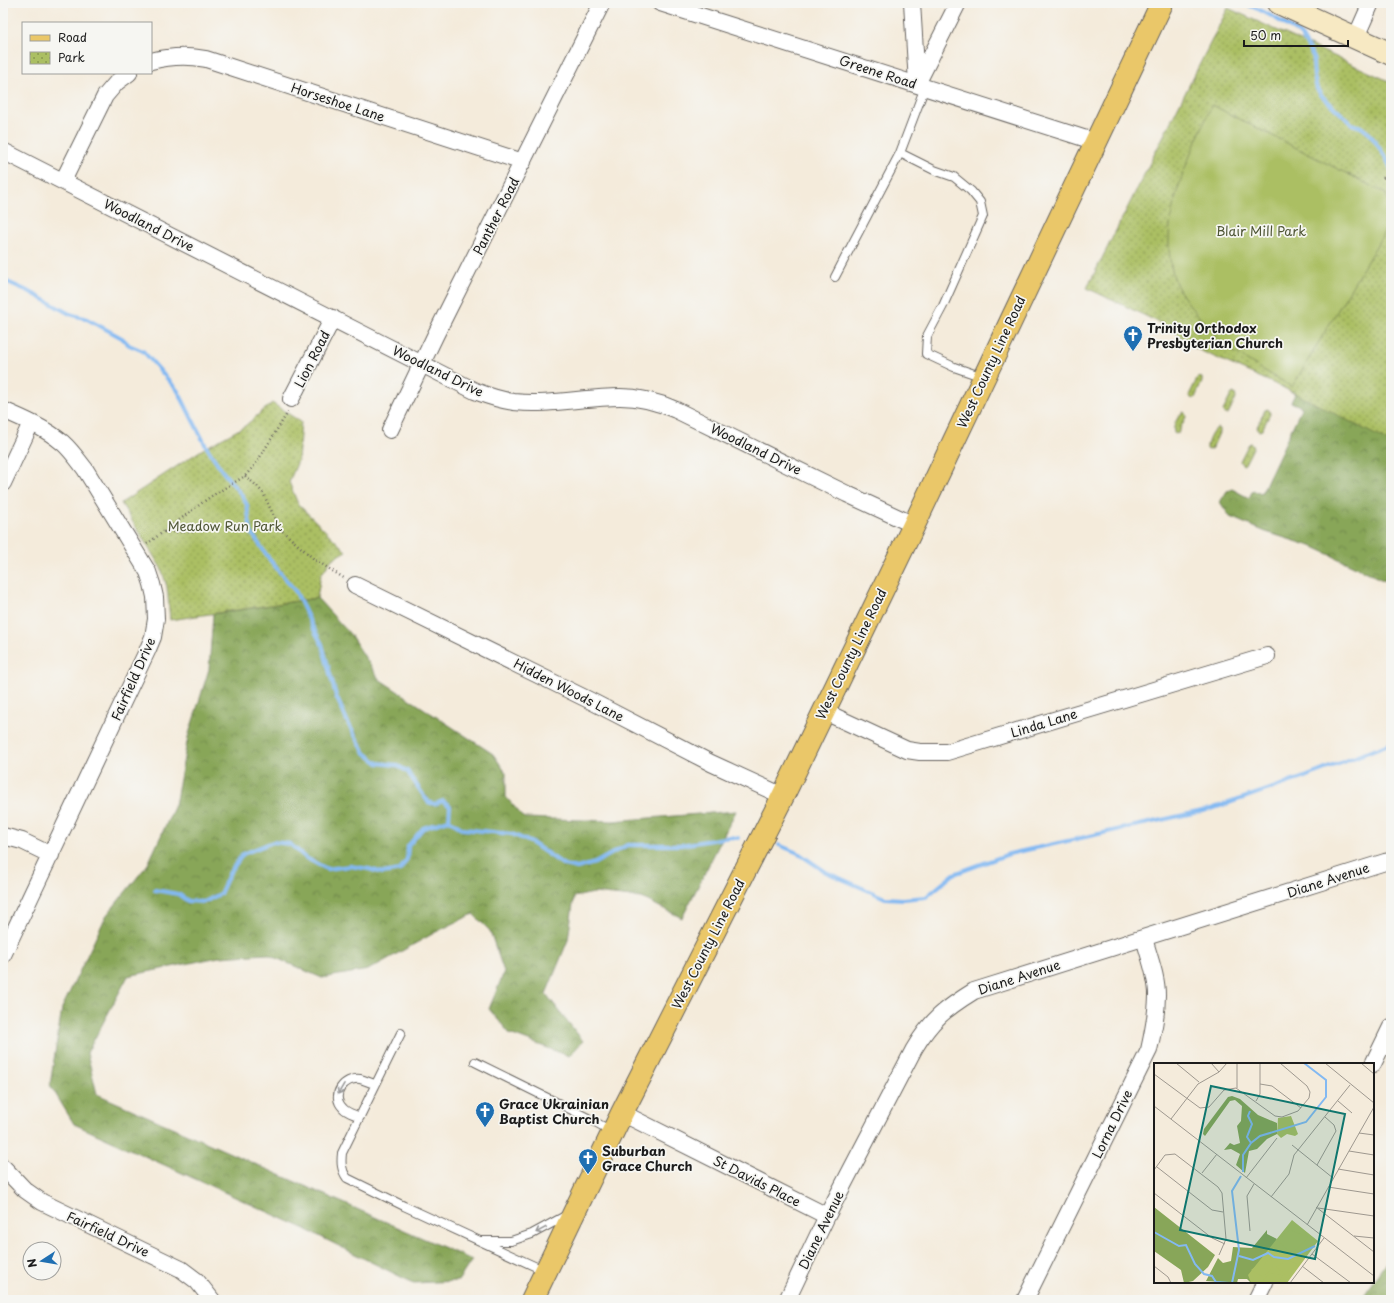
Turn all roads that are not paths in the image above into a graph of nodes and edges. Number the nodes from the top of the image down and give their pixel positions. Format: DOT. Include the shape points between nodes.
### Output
graph roads {
  1 [pos="602,3"];
  2 [pos="660,3"];
  3 [pos="912,3"];
  4 [pos="958,3"];
  5 [pos="1162,3"];
  6 [pos="1279,3"];
  7 [pos="1371,3"];
  8 [pos="709,11"];
  9 [pos="1356,38"];
  10 [pos="1391,54"];
  11 [pos="152,61"];
  12 [pos="128,74"];
  13 [pos="921,86"];
  14 [pos="1096,142"];
  15 [pos="3,151"];
  16 [pos="900,152"];
  17 [pos="523,162"];
  18 [pos="62,181"];
  19 [pos="836,277"];
  20 [pos="333,318"];
  21 [pos="422,364"];
  22 [pos="984,378"];
  23 [pos="291,399"];
  24 [pos="3,410"];
  25 [pos="31,423"];
  26 [pos="390,430"];
  27 [pos="3,483"];
  28 [pos="914,525"];
  29 [pos="355,585"];
  30 [pos="1268,656"];
  31 [pos="823,711"];
  32 [pos="783,796"];
  33 [pos="3,836"];
  34 [pos="51,855"];
  35 [pos="1391,861"];
  36 [pos="1144,938"];
  37 [pos="3,955"];
  38 [pos="1391,1027"];
  39 [pos="401,1033"];
  40 [pos="475,1062"];
  41 [pos="1373,1063"];
  42 [pos="375,1084"];
  43 [pos="360,1117"];
  44 [pos="618,1123"];
  45 [pos="3,1167"];
  46 [pos="575,1210"];
  47 [pos="827,1216"];
  48 [pos="479,1241"];
  49 [pos="545,1272"];
  50 [pos="1264,1283"];
  51 [pos="212,1300"];
  52 [pos="532,1300"];
  53 [pos="787,1300"];
  54 [pos="1025,1300"];
  55 [pos="1256,1300"];
  1 -- 17 [label="street, Panther Road"];
  2 -- 8 [label="street, Greene Road"];
  3 -- 13 [label="street"];
  4 -- 13 [label="street"];
  5 -- 14 [label="main road, West County Line Road"];
  6 -- 9 [label="main road"];
  7 -- 9 [label="street"];
  8 -- 13 [label="street, Greene Road"];
  9 -- 10 [label="main road"];
  11 -- 17 [label="street, Horseshoe Lane" via="176,56 196,57"];
  12 -- 18 [label="street" via="105,96"];
  13 -- 14 [label="street, Greene Road"];
  13 -- 16 [label="lane"];
  14 -- 22 [label="main road, West County Line Road"];
  15 -- 18 [label="street, Woodland Drive"];
  16 -- 19 [label="lane"];
  16 -- 22 [label="lane" via="921,164 954,177 980,202 983,216 927,336 926,354"];
  17 -- 21 [label="street, Panther Road"];
  18 -- 20 [label="street, Woodland Drive"];
  20 -- 21 [label="street, Woodland Drive"];
  20 -- 23 [label="street, Lion Road"];
  21 -- 26 [label="street, Panther Road"];
  21 -- 28 [label="street, Woodland Drive" via="475,391 513,402 620,397 658,402"];
  22 -- 28 [label="main road, West County Line Road"];
  24 -- 25 [label="street, Fairfield Drive"];
  25 -- 27 [label="street"];
  25 -- 34 [label="street, Fairfield Drive" via="63,443 85,469 148,572 155,597 156,619 153,637"];
  28 -- 31 [label="main road, West County Line Road"];
  29 -- 32 [label="street, Hidden Woods Lane" via="711,763"];
  30 -- 31 [label="street, Linda Lane" via="947,752 907,750"];
  31 -- 32 [label="main road, West County Line Road"];
  32 -- 44 [label="main road, West County Line Road"];
  33 -- 34 [label="street" via="22,841"];
  34 -- 37 [label="street, Fairfield Drive"];
  35 -- 36 [label="street, Diane Avenue"];
  36 -- 47 [label="street, Diane Avenue" via="974,991 937,1017 914,1049"];
  36 -- 54 [label="street, Lorna Drive" via="1157,994 1156,1018 1149,1050"];
  38 -- 41 [label="street"];
  39 -- 42 [label="lane"];
  40 -- 44 [label="lane" via="588,1118"];
  42 -- 43 [label="lane"];
  42 -- 43 [label="lane, one-way" via="354,1079 346,1082 339,1090 338,1102 344,1110"];
  43 -- 48 [label="lane" via="342,1153 343,1173 347,1178"];
  44 -- 46 [label="main road, West County Line Road"];
  44 -- 47 [label="street, St Davids Place"];
  45 -- 51 [label="street, Fairfield Drive" via="25,1190 42,1202 181,1269 197,1281"];
  46 -- 48 [label="lane, one-way" via="532,1234 512,1241"];
  46 -- 49 [label="main road, West County Line Road"];
  47 -- 53 [label="street, Diane Avenue"];
  48 -- 49 [label="lane"];
  49 -- 52 [label="main road, West County Line Road"];
  50 -- 55 [label="street"];
}
